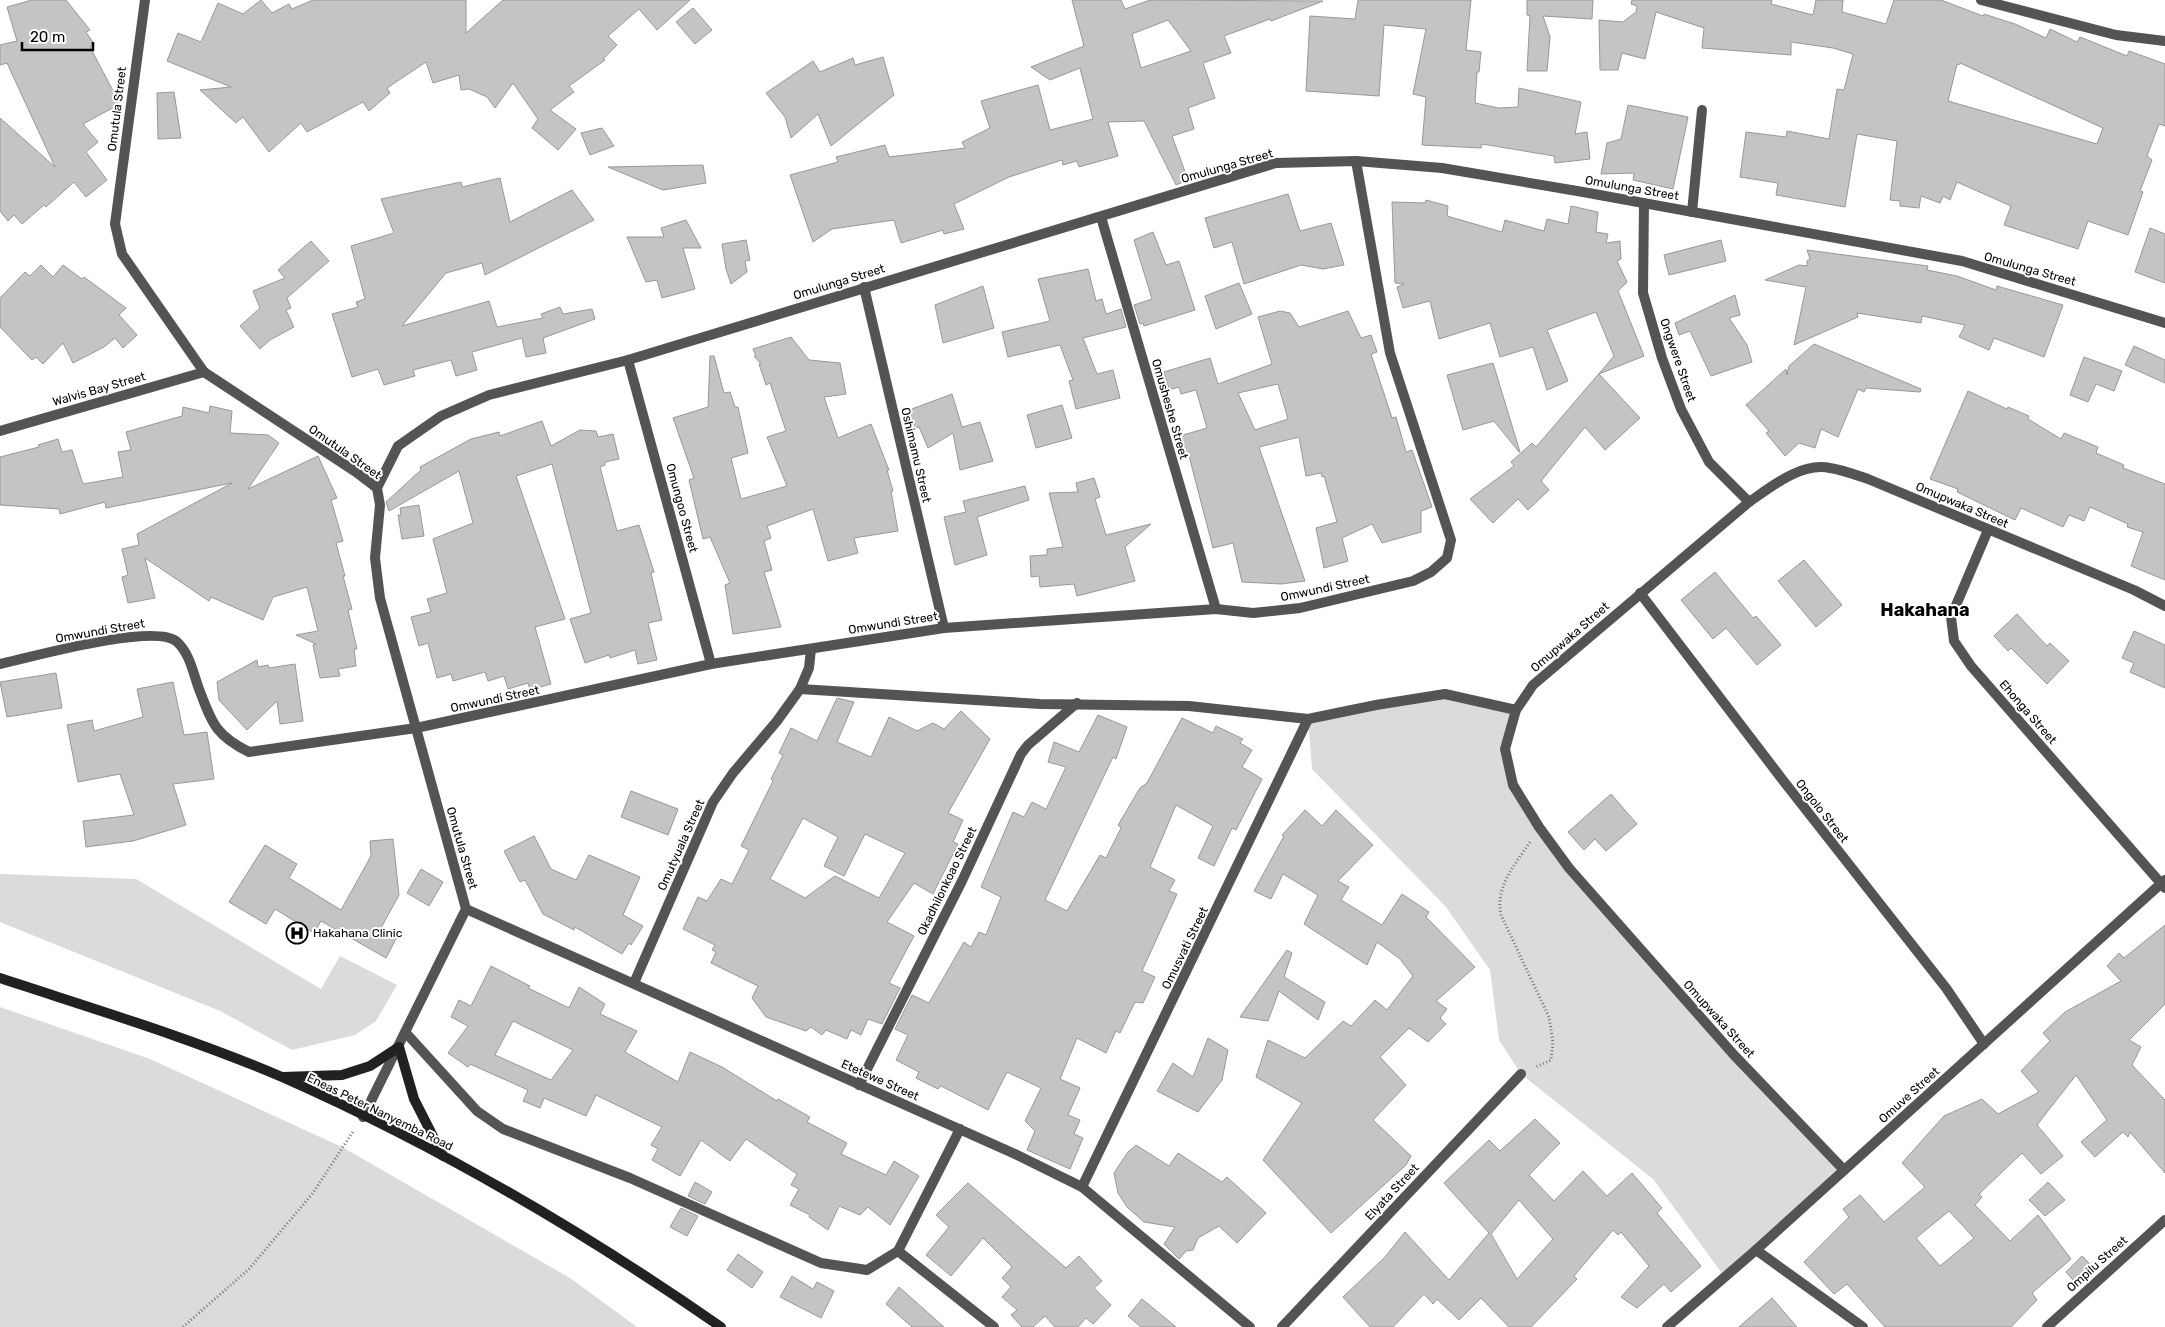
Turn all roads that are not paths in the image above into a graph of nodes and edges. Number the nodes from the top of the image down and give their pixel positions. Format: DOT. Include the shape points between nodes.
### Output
graph roads {
  1 [pos="145,0"];
  2 [pos="1981,0"];
  3 [pos="2165,41"];
  4 [pos="1702,110"];
  5 [pos="1356,161"];
  6 [pos="1644,203"];
  7 [pos="1692,212"];
  8 [pos="1101,217"];
  9 [pos="864,287"];
  10 [pos="2165,323"];
  11 [pos="628,360"];
  12 [pos="204,372"];
  13 [pos="0,431"];
  14 [pos="377,488"];
  15 [pos="1749,502"];
  16 [pos="1988,530"];
  17 [pos="1640,593"];
  18 [pos="2165,606"];
  19 [pos="1216,609"];
  20 [pos="944,628"];
  21 [pos="811,649"];
  22 [pos="0,664"];
  23 [pos="711,664"];
  24 [pos="800,689"];
  25 [pos="1077,703"];
  26 [pos="1516,710"];
  27 [pos="1308,719"];
  28 [pos="416,728"];
  29 [pos="2164,884"];
  30 [pos="466,909"];
  31 [pos="0,978"];
  32 [pos="634,983"];
  33 [pos="406,1033"];
  34 [pos="1984,1044"];
  35 [pos="398,1047"];
  36 [pos="1521,1074"];
  37 [pos="282,1077"];
  38 [pos="860,1085"];
  39 [pos="363,1117"];
  40 [pos="960,1129"];
  41 [pos="443,1156"];
  42 [pos="1844,1170"];
  43 [pos="1082,1187"];
  44 [pos="2165,1220"];
  45 [pos="1756,1250"];
  46 [pos="898,1251"];
  47 [pos="721,1327"];
  48 [pos="994,1327"];
  49 [pos="1250,1327"];
  50 [pos="1282,1327"];
  51 [pos="1667,1327"];
  52 [pos="1863,1327"];
  53 [pos="2047,1327"];
  1 -- 12 [label="street, Omutula Street" via="115,224 122,254"];
  2 -- 3 [label="street" via="2116,35"];
  4 -- 7 [label="street"];
  5 -- 6 [label="street, Omulunga Street" via="1442,168"];
  5 -- 8 [label="street, Omulunga Street" via="1276,163"];
  5 -- 19 [label="street, Omwundi Street" via="1390,353 1451,540 1448,558 1413,581 1300,608 1253,613"];
  6 -- 7 [label="street, Omulunga Street"];
  6 -- 15 [label="street, Ongwere Street" via="1643,293 1662,358 1681,409 1709,462"];
  7 -- 10 [label="street, Omulunga Street" via="1962,261"];
  8 -- 9 [label="street, Omulunga Street"];
  8 -- 19 [label="street, Omusheshe Street"];
  9 -- 11 [label="street, Omulunga Street"];
  9 -- 20 [label="street, Oshimamu Street"];
  11 -- 14 [label="street, Omulunga Street" via="489,395 441,416 398,446"];
  11 -- 23 [label="street, Omungoo Street"];
  12 -- 13 [label="street, Walvis Bay Street"];
  12 -- 14 [label="street, Omutula Street"];
  14 -- 28 [label="street, Omutula Street" via="380,505 375,558 380,598"];
  15 -- 16 [label="street, Omupwaka Street" via="1788,477 1828,467 1868,479"];
  15 -- 17 [label="street, Omupwaka Street"];
  16 -- 18 [label="street, Omupwaka Street" via="2126,586"];
  16 -- 29 [label="street, Ehonga Street" via="1952,617 1954,641 1971,666"];
  17 -- 26 [label="street, Omupwaka Street" via="1533,684"];
  17 -- 34 [label="street, Ongolo Street" via="1784,783 1946,988"];
  19 -- 20 [label="street, Omwundi Street"];
  20 -- 21 [label="street, Omwundi Street"];
  21 -- 23 [label="street, Omwundi Street"];
  21 -- 24 [label="street, Omutyuala Street" via="809,668"];
  22 -- 28 [label="street, Omwundi Street" via="108,640 153,634 175,640 187,655 211,722 229,742 249,752"];
  23 -- 28 [label="street, Omwundi Street"];
  24 -- 25 [label="street" via="969,701"];
  24 -- 32 [label="street, Omutyuala Street" via="713,802"];
  25 -- 27 [label="street" via="1188,706"];
  25 -- 38 [label="street, Okadhilonkoao Street" via="1021,754"];
  26 -- 27 [label="street" via="1445,694"];
  26 -- 42 [label="street, Omupwaka Street" via="1504,749 1512,785 1539,827 1569,868 1721,1040"];
  27 -- 43 [label="street, Omusvati Street"];
  28 -- 30 [label="street, Omutula Street"];
  29 -- 34 [label="street, Omuve Street"];
  30 -- 32 [label="street, Etetewe Street"];
  30 -- 33 [label="street, Omutula Street"];
  31 -- 37 [label="main road, Eneas Peter Nanyemba Road" via="174,1036"];
  32 -- 38 [label="street, Etetewe Street"];
  33 -- 35 [label="street, Omutula Street"];
  33 -- 46 [label="street" via="471,1105 503,1129 630,1178 821,1263 867,1270"];
  34 -- 42 [label="street, Omuve Street"];
  35 -- 37 [label="main road" via="370,1066 342,1075"];
  35 -- 39 [label="street, Omutula Street"];
  35 -- 41 [label="main road" via="414,1099"];
  36 -- 50 [label="street, Elyata Street"];
  37 -- 39 [label="main road, Eneas Peter Nanyemba Road"];
  38 -- 40 [label="street, Etetewe Street"];
  39 -- 41 [label="main road, Eneas Peter Nanyemba Road"];
  40 -- 43 [label="street, Etetewe Street"];
  40 -- 46 [label="street"];
  41 -- 47 [label="main road, Eneas Peter Nanyemba Road" via="644,1274"];
  42 -- 45 [label="street, Omuve Street"];
  43 -- 49 [label="street, Etetewe Street"];
  44 -- 53 [label="street, Ompilu Street"];
  45 -- 51 [label="street, Omuve Street"];
  45 -- 52 [label="street"];
  46 -- 48 [label="street"];
}
